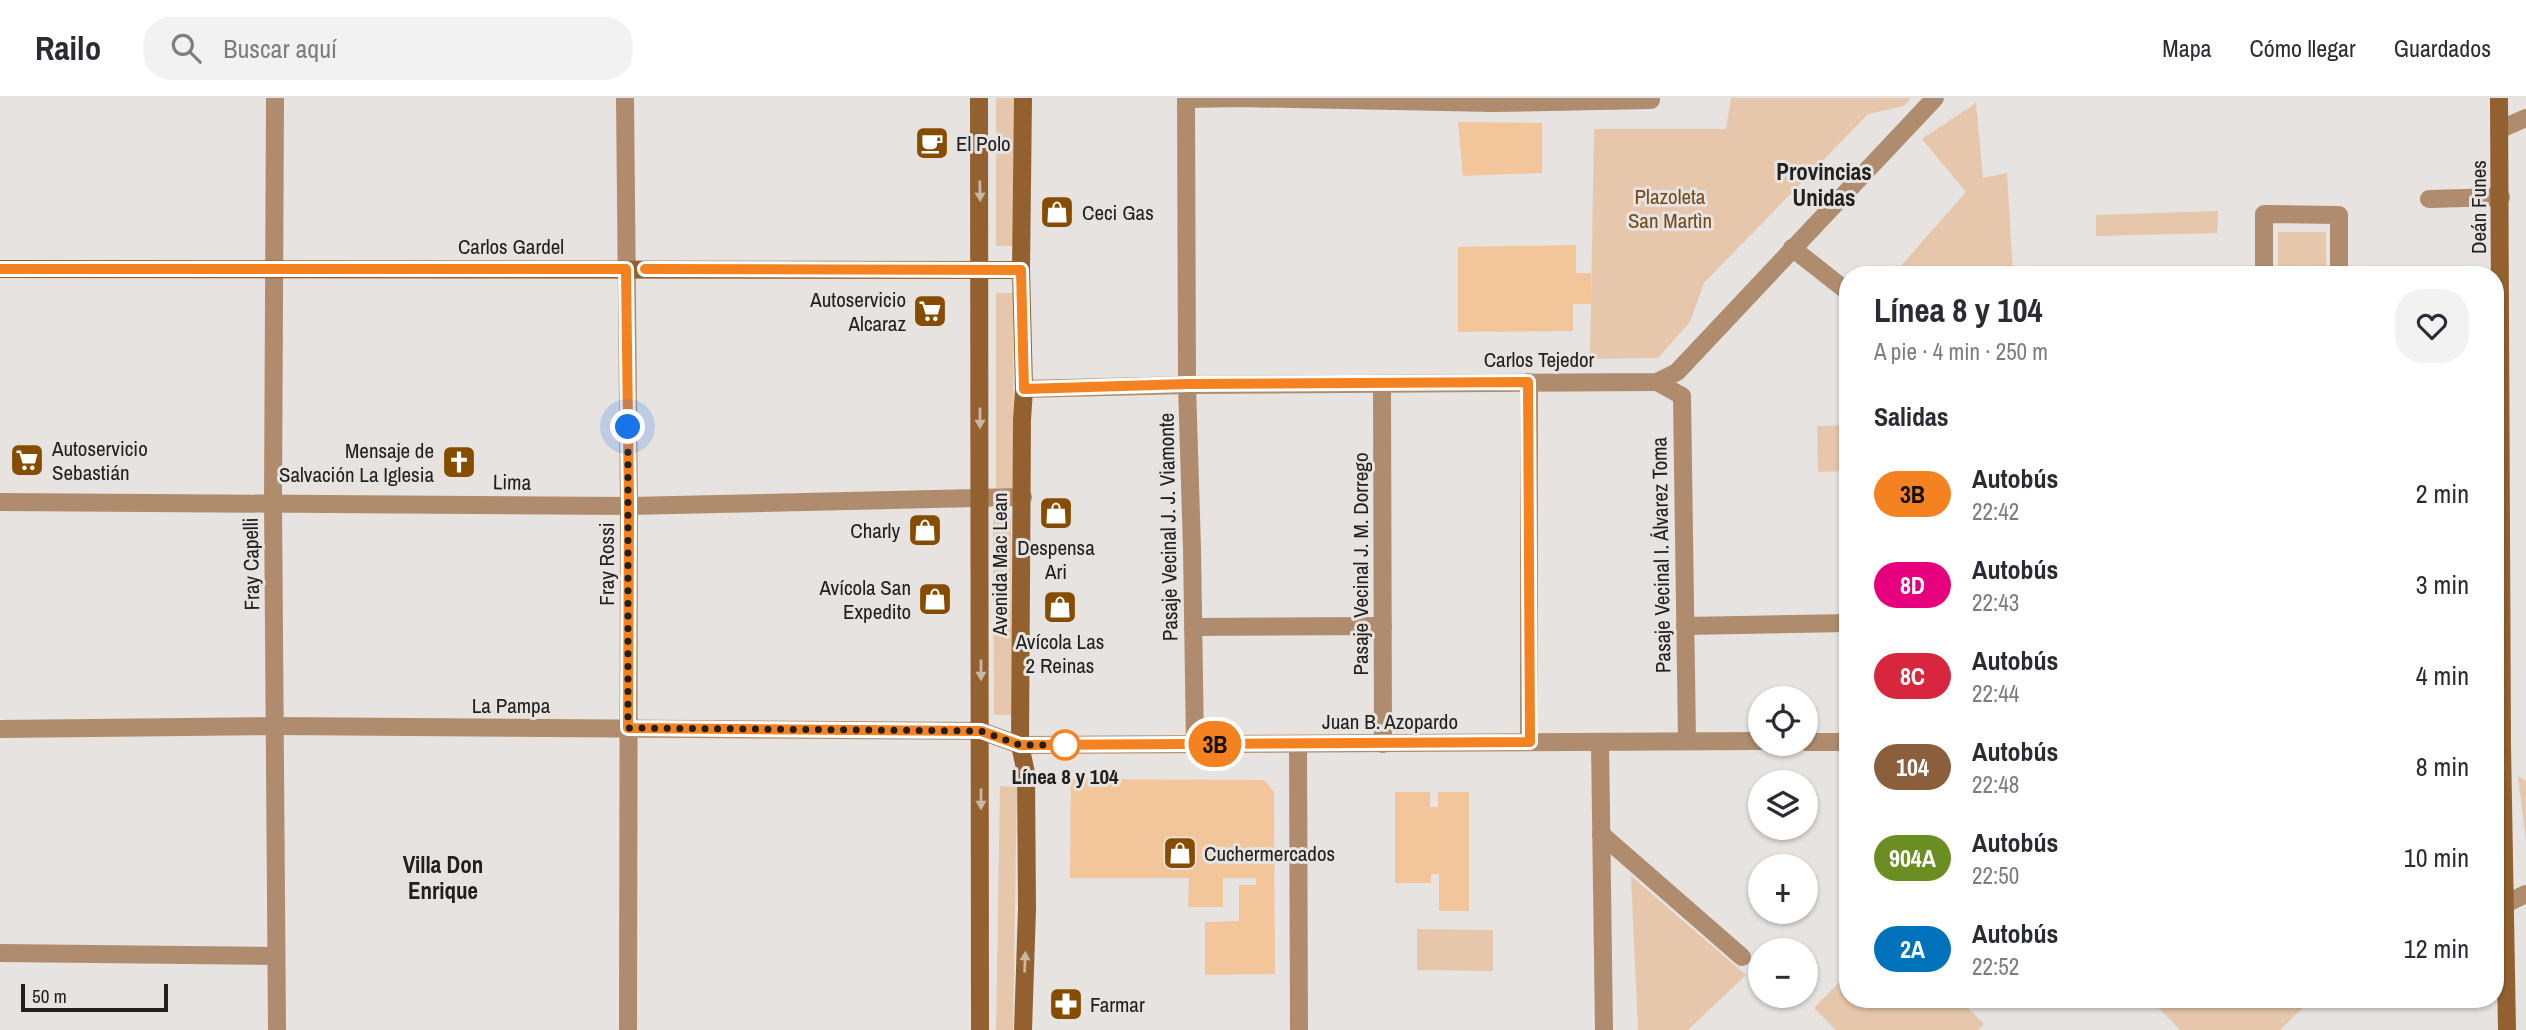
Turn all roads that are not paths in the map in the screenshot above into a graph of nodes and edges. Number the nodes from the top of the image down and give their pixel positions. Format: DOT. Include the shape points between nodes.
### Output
graph roads {
  1 [pos="275,98"];
  2 [pos="625,98"];
  3 [pos="979,98"];
  4 [pos="1023,98"];
  5 [pos="1935,98"];
  6 [pos="2499,98"];
  7 [pos="1186,99"];
  8 [pos="1651,99"];
  9 [pos="1340,100"];
  10 [pos="1493,101"];
  11 [pos="2526,118"];
  12 [pos="2501,129"];
  13 [pos="2501,197"];
  14 [pos="2428,199"];
  15 [pos="1792,248"];
  16 [pos="2264,266"];
  17 [pos="2339,266"];
  18 [pos="2500,266"];
  19 [pos="0,269"];
  20 [pos="275,269"];
  21 [pos="626,269"];
  22 [pos="980,269"];
  23 [pos="1021,270"];
  24 [pos="1839,285"];
  25 [pos="1528,382"];
  26 [pos="1657,382"];
  27 [pos="1382,383"];
  28 [pos="1187,384"];
  29 [pos="1024,389"];
  30 [pos="1023,497"];
  31 [pos="981,498"];
  32 [pos="0,502"];
  33 [pos="273,502"];
  34 [pos="629,506"];
  35 [pos="1839,623"];
  36 [pos="1383,626"];
  37 [pos="1685,626"];
  38 [pos="1193,627"];
  39 [pos="276,726"];
  40 [pos="628,728"];
  41 [pos="0,729"];
  42 [pos="981,731"];
  43 [pos="1687,741"];
  44 [pos="1748,741"];
  45 [pos="1530,742"];
  46 [pos="1818,742"];
  47 [pos="1839,742"];
  48 [pos="1298,744"];
  49 [pos="1383,744"];
  50 [pos="1600,744"];
  51 [pos="1020,745"];
  52 [pos="1195,745"];
  53 [pos="1601,834"];
  54 [pos="2504,878"];
  55 [pos="2526,894"];
  56 [pos="2505,904"];
  57 [pos="0,953"];
  58 [pos="276,956"];
  59 [pos="1741,957"];
  60 [pos="277,1030"];
  61 [pos="628,1030"];
  62 [pos="980,1030"];
  63 [pos="1023,1030"];
  64 [pos="1299,1030"];
  65 [pos="1604,1030"];
  66 [pos="2507,1030"];
  1 -- 20 [label="street, Fray Capelli"];
  2 -- 21 [label="street, Fray Rossi"];
  3 -- 22 [label="street, Avenida Mac Lean, one-way"];
  4 -- 23 [label="street, Avenida Mac Lean"];
  5 -- 15 [label="street"];
  6 -- 12 [label="street, Deán Funes"];
  7 -- 9 [label="street"];
  7 -- 28 [label="street, Pasaje Vecinal J. J. Viamonte"];
  8 -- 10 [label="street"];
  9 -- 10 [label="street"];
  11 -- 12 [label="street"];
  12 -- 13 [label="street, Deán Funes"];
  13 -- 14 [label="street"];
  13 -- 18 [label="street, Deán Funes"];
  15 -- 24 [label="street"];
  15 -- 26 [label="street" via="1677,372"];
  16 -- 17 [label="street" via="2264,214 2339,215"];
  19 -- 20 [label="street, Carlos Gardel"];
  20 -- 21 [label="street, Carlos Gardel"];
  20 -- 33 [label="street, Fray Capelli"];
  21 -- 22 [label="street, Carlos Gardel"];
  21 -- 34 [label="street, Fray Rossi"];
  22 -- 23 [label="street, Carlos Gardel"];
  22 -- 31 [label="street, Avenida Mac Lean, one-way"];
  23 -- 29 [label="street, Avenida Mac Lean"];
  25 -- 26 [label="street, Carlos Tejedor"];
  25 -- 27 [label="street, Carlos Tejedor"];
  25 -- 45 [label="street"];
  26 -- 37 [label="street, Pasaje Vecinal I. Álvarez Toma" via="1682,396"];
  27 -- 28 [label="street, Carlos Tejedor"];
  27 -- 36 [label="street, Pasaje Vecinal J. M. Dorrego"];
  28 -- 29 [label="street, Carlos Tejedor"];
  28 -- 38 [label="street, Pasaje Vecinal J. J. Viamonte"];
  29 -- 30 [label="street, Avenida Mac Lean"];
  30 -- 31 [label="street, Lima"];
  30 -- 51 [label="street, Avenida Mac Lean"];
  31 -- 34 [label="street, Lima"];
  31 -- 42 [label="street, Avenida Mac Lean, one-way"];
  32 -- 33 [label="street, Lima"];
  33 -- 34 [label="street, Lima"];
  33 -- 39 [label="street, Fray Capelli"];
  34 -- 40 [label="street, Fray Rossi"];
  35 -- 37 [label="street"];
  36 -- 38 [label="street"];
  36 -- 49 [label="street, Pasaje Vecinal J. M. Dorrego"];
  37 -- 43 [label="street, Pasaje Vecinal I. Álvarez Toma"];
  38 -- 52 [label="street, Pasaje Vecinal J. J. Viamonte"];
  39 -- 40 [label="street, La Pampa"];
  39 -- 41 [label="street, La Pampa"];
  39 -- 58 [label="street, Fray Capelli"];
  40 -- 42 [label="street, La Pampa"];
  40 -- 61 [label="street, Fray Rossi"];
  42 -- 51 [label="street, La Pampa"];
  42 -- 62 [label="street, Avenida Mac Lean, one-way"];
  43 -- 44 [label="street, Juan B. Azopardo"];
  43 -- 50 [label="street, Juan B. Azopardo"];
  45 -- 49 [label="street, Juan B. Azopardo"];
  45 -- 50 [label="street, Juan B. Azopardo"];
  46 -- 47 [label="street"];
  48 -- 49 [label="street, Juan B. Azopardo"];
  48 -- 52 [label="street, Juan B. Azopardo"];
  48 -- 64 [label="street"];
  50 -- 53 [label="street"];
  51 -- 52 [label="street, Juan B. Azopardo"];
  63 -- 51 [label="street, Avenida Mac Lean, one-way" via="1026,773"];
  53 -- 59 [label="street"];
  53 -- 65 [label="street"];
  54 -- 56 [label="street, Deán Funes"];
  55 -- 56 [label="street"];
  56 -- 66 [label="street, Deán Funes"];
  57 -- 58 [label="street"];
  58 -- 60 [label="street, Fray Capelli"];
}
